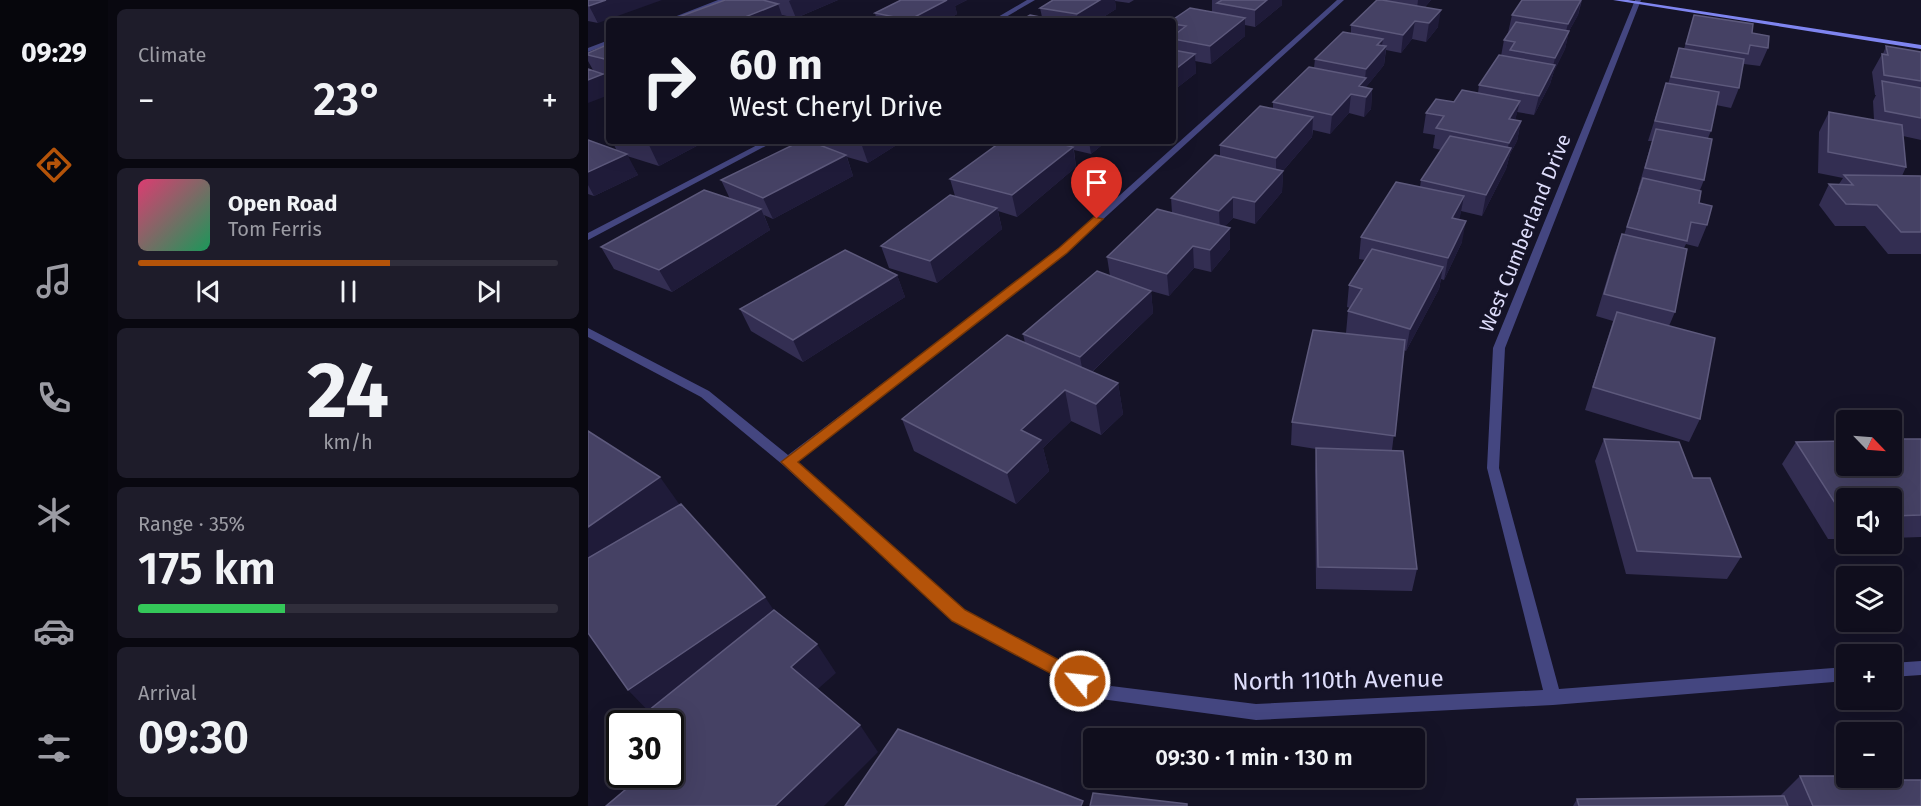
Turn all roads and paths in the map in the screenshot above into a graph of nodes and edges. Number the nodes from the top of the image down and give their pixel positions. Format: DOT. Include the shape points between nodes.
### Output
graph roads {
  1 [pos="724,0"];
  2 [pos="1032,0"];
  3 [pos="1341,0"];
  4 [pos="1616,0"];
  5 [pos="1637,2"];
  6 [pos="675,18"];
  7 [pos="999,18"];
  8 [pos="606,43"];
  9 [pos="1921,47"];
  10 [pos="588,50"];
  11 [pos="765,144"];
  12 [pos="588,237"];
  13 [pos="588,332"];
  14 [pos="789,462"];
  15 [pos="1921,668"];
  16 [pos="1902,669"];
  17 [pos="1836,675"];
  18 [pos="1553,697"];
  1 -- 6 [label="street"];
  2 -- 7 [label="street"];
  3 -- 14 [label="street" via="1063,251"];
  4 -- 5 [label="street"];
  5 -- 9 [label="street"];
  5 -- 18 [label="street, West Cumberland Drive" via="1499,348 1493,468"];
  8 -- 10 [label="street"];
  11 -- 12 [label="street"];
  13 -- 14 [label="street, North 110th Avenue" via="705,394"];
  14 -- 18 [label="street, North 110th Avenue" via="958,615 1101,692 1256,712"];
  15 -- 16 [label="street"];
  17 -- 18 [label="street, North 110th Avenue"];
}
